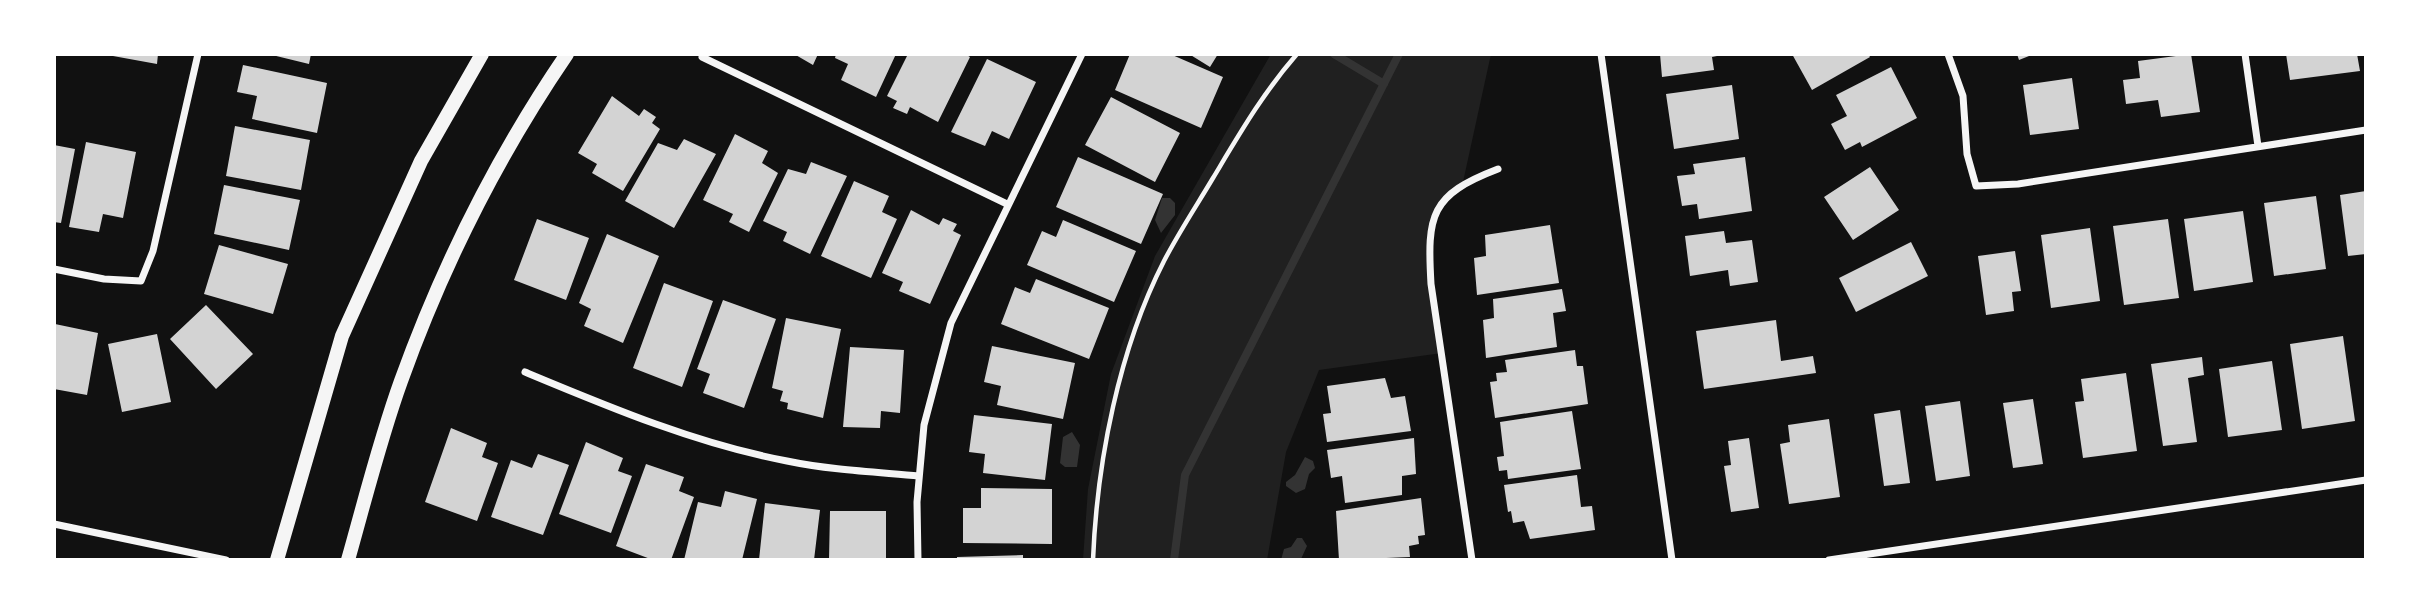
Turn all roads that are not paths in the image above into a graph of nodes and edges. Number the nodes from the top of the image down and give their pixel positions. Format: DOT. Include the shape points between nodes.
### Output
graph roads {
  1 [pos="198,54"];
  2 [pos="482,54"];
  3 [pos="567,54"];
  4 [pos="1082,54"];
  5 [pos="1601,54"];
  6 [pos="1948,54"];
  7 [pos="2245,54"];
  8 [pos="702,57"];
  9 [pos="2366,130"];
  10 [pos="2258,146"];
  11 [pos="1498,169"];
  12 [pos="1007,204"];
  13 [pos="54,269"];
  14 [pos="525,372"];
  15 [pos="919,477"];
  16 [pos="2366,480"];
  17 [pos="54,524"];
  18 [pos="226,560"];
  19 [pos="277,560"];
  20 [pos="348,560"];
  21 [pos="918,560"];
  22 [pos="1472,560"];
  23 [pos="1672,560"];
  24 [pos="1829,560"];
  1 -- 13 [label="street" via="153,251 141,281"];
  2 -- 19 [label="main road" via="421,161 342,336"];
  3 -- 20 [label="main road" via="514,140 445,269 401,383"];
  4 -- 12 [label="street"];
  5 -- 23 [label="street"];
  6 -- 10 [label="street" via="1963,96 1967,154 1976,186 2018,184"];
  7 -- 10 [label="street"];
  8 -- 12 [label="street"];
  9 -- 10 [label="street"];
  11 -- 22 [label="street" via="1463,182 1434,209 1429,246"];
  12 -- 15 [label="street" via="951,323 924,425"];
  14 -- 15 [label="street" via="732,447 803,464"];
  15 -- 21 [label="street"];
  16 -- 24 [label="street"];
  17 -- 18 [label="street"];
}
